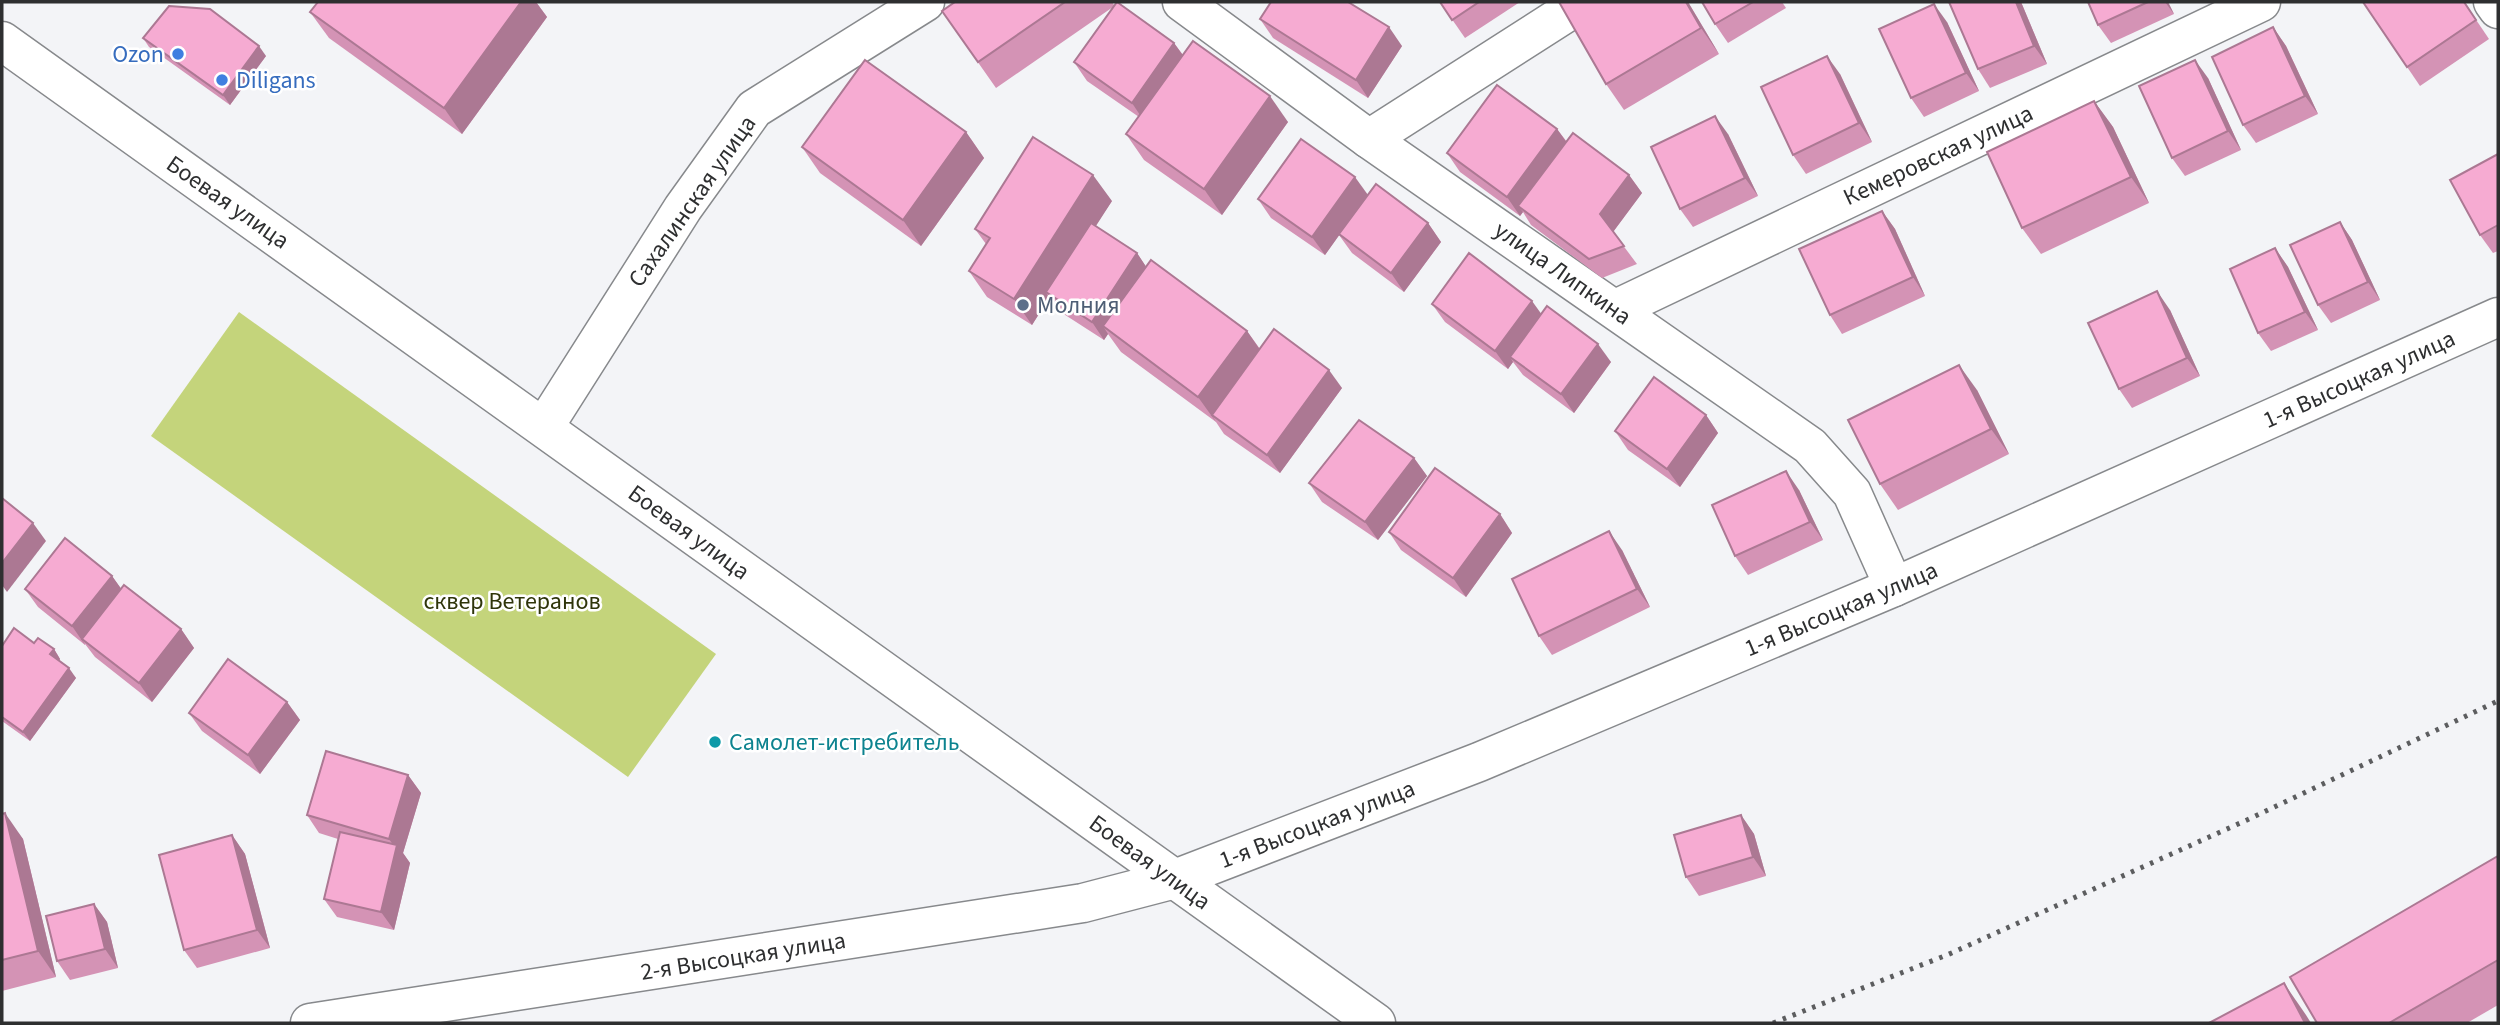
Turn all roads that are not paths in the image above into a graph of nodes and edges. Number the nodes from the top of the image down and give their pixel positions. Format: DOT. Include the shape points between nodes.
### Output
graph roads {
  1 [pos="925,2"];
  2 [pos="1182,2"];
  3 [pos="1583,2"];
  4 [pos="2261,2"];
  5 [pos="2493,2"];
  6 [pos="2498,9"];
  7 [pos="2,41"];
  8 [pos="1369,139"];
  9 [pos="1616,309"];
  10 [pos="2498,317"];
  11 [pos="544,427"];
  12 [pos="1894,587"];
  13 [pos="1175,879"];
  14 [pos="310,1023"];
  15 [pos="1376,1023"];
  1 -- 11 [label="street, Сахалинская улица" via="754,109 682,208"];
  2 -- 8 [label="street, улица Липкина"];
  3 -- 8 [label="street"];
  4 -- 9 [label="street, Кемеровская улица"];
  5 -- 6 [label="street"];
  7 -- 11 [label="street, Боевая улица"];
  8 -- 9 [label="street, улица Липкина"];
  9 -- 12 [label="street, улица Липкина" via="1810,446 1852,493"];
  10 -- 12 [label="street, 1-я Высоцкая улица"];
  11 -- 13 [label="street, Боевая улица"];
  12 -- 13 [label="street, 1-я Высоцкая улица" via="1479,762"];
  13 -- 14 [label="street, 2-я Высоцкая улица" via="1083,903"];
  13 -- 15 [label="street, Боевая улица"];
}
